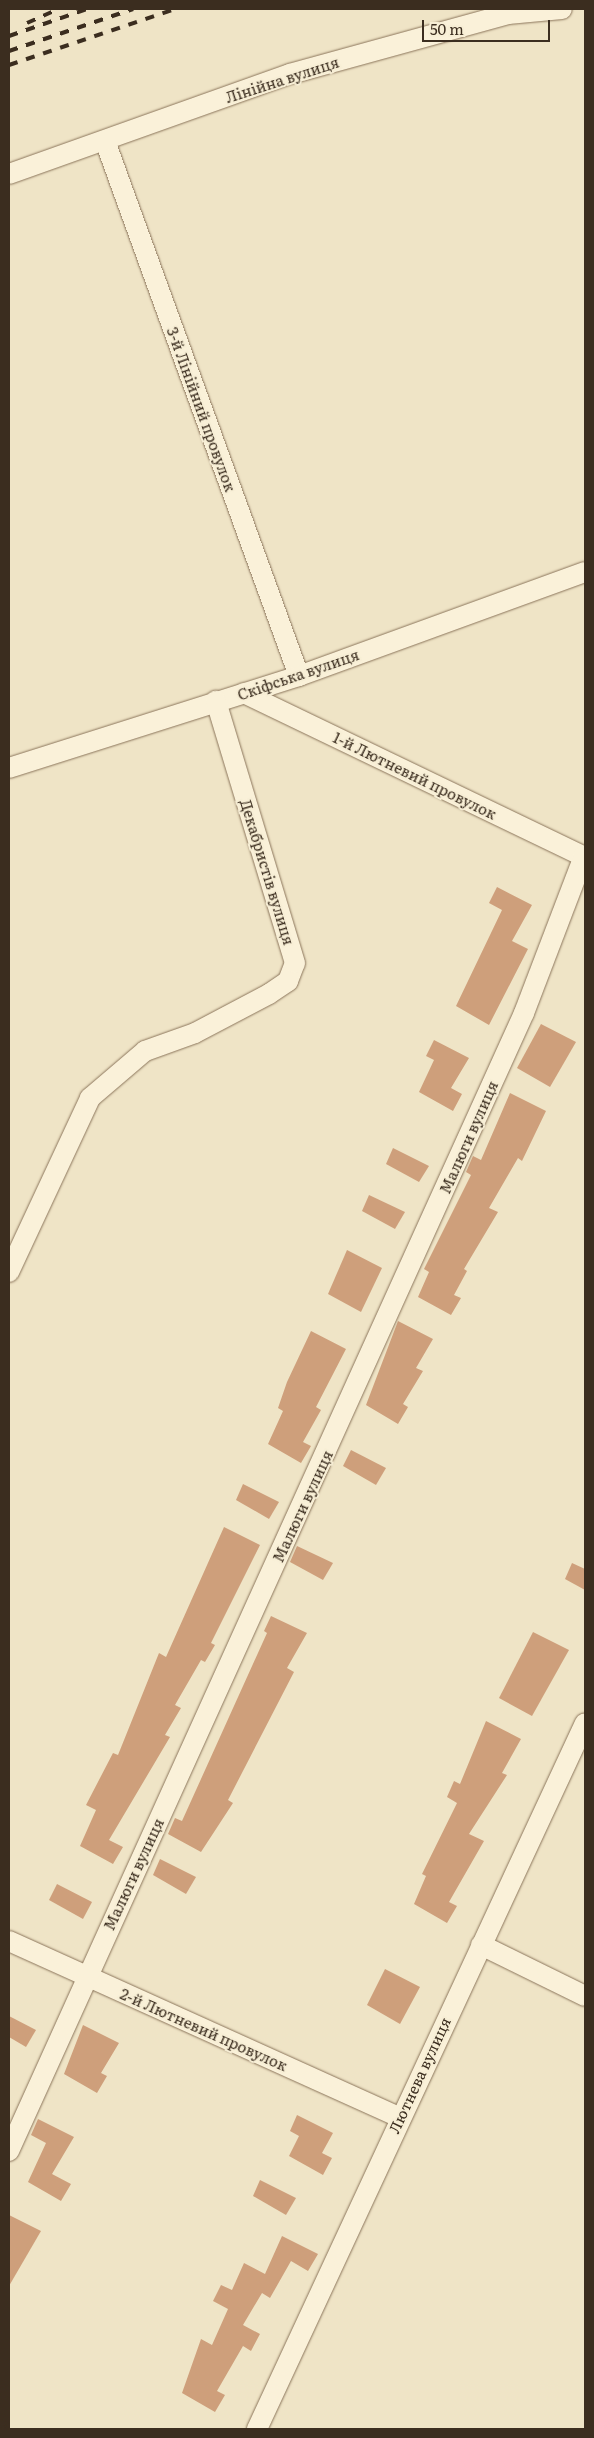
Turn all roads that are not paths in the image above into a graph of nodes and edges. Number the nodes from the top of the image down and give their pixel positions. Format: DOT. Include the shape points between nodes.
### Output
graph roads {
  1 [pos="562,9"];
  2 [pos="105,141"];
  3 [pos="9,174"];
  4 [pos="585,572"];
  5 [pos="299,676"];
  6 [pos="244,693"];
  7 [pos="216,701"];
  8 [pos="9,768"];
  9 [pos="584,857"];
  10 [pos="9,1272"];
  11 [pos="585,1723"];
  12 [pos="9,1941"];
  13 [pos="481,1945"];
  14 [pos="86,1976"];
  15 [pos="585,1996"];
  16 [pos="399,2117"];
  17 [pos="9,2151"];
  18 [pos="257,2429"];
  1 -- 2 [label="street, Лінійна вулиця" via="508,14 290,74"];
  2 -- 3 [label="street, Лінійна вулиця"];
  2 -- 5 [label="street, 3-й Лінійний провулок"];
  4 -- 5 [label="street, Скіфська вулиця"];
  5 -- 6 [label="street, Скіфська вулиця"];
  6 -- 7 [label="street, Скіфська вулиця"];
  6 -- 9 [label="street, 1-й Лютневий провулок"];
  7 -- 8 [label="street, Скіфська вулиця"];
  7 -- 10 [label="street, Декабристів вулиця" via="295,963 288,980 269,994 195,1033 145,1051 90,1098"];
  9 -- 14 [label="street, Малюги вулиця" via="524,1013"];
  11 -- 13 [label="street, Лютнева вулиця"];
  12 -- 14 [label="street, 2-й Лютневий провулок"];
  13 -- 15 [label="street"];
  13 -- 16 [label="street, Лютнева вулиця"];
  14 -- 16 [label="street, 2-й Лютневий провулок"];
  14 -- 17 [label="street, Малюги вулиця"];
  16 -- 18 [label="street, Лютнева вулиця"];
}
